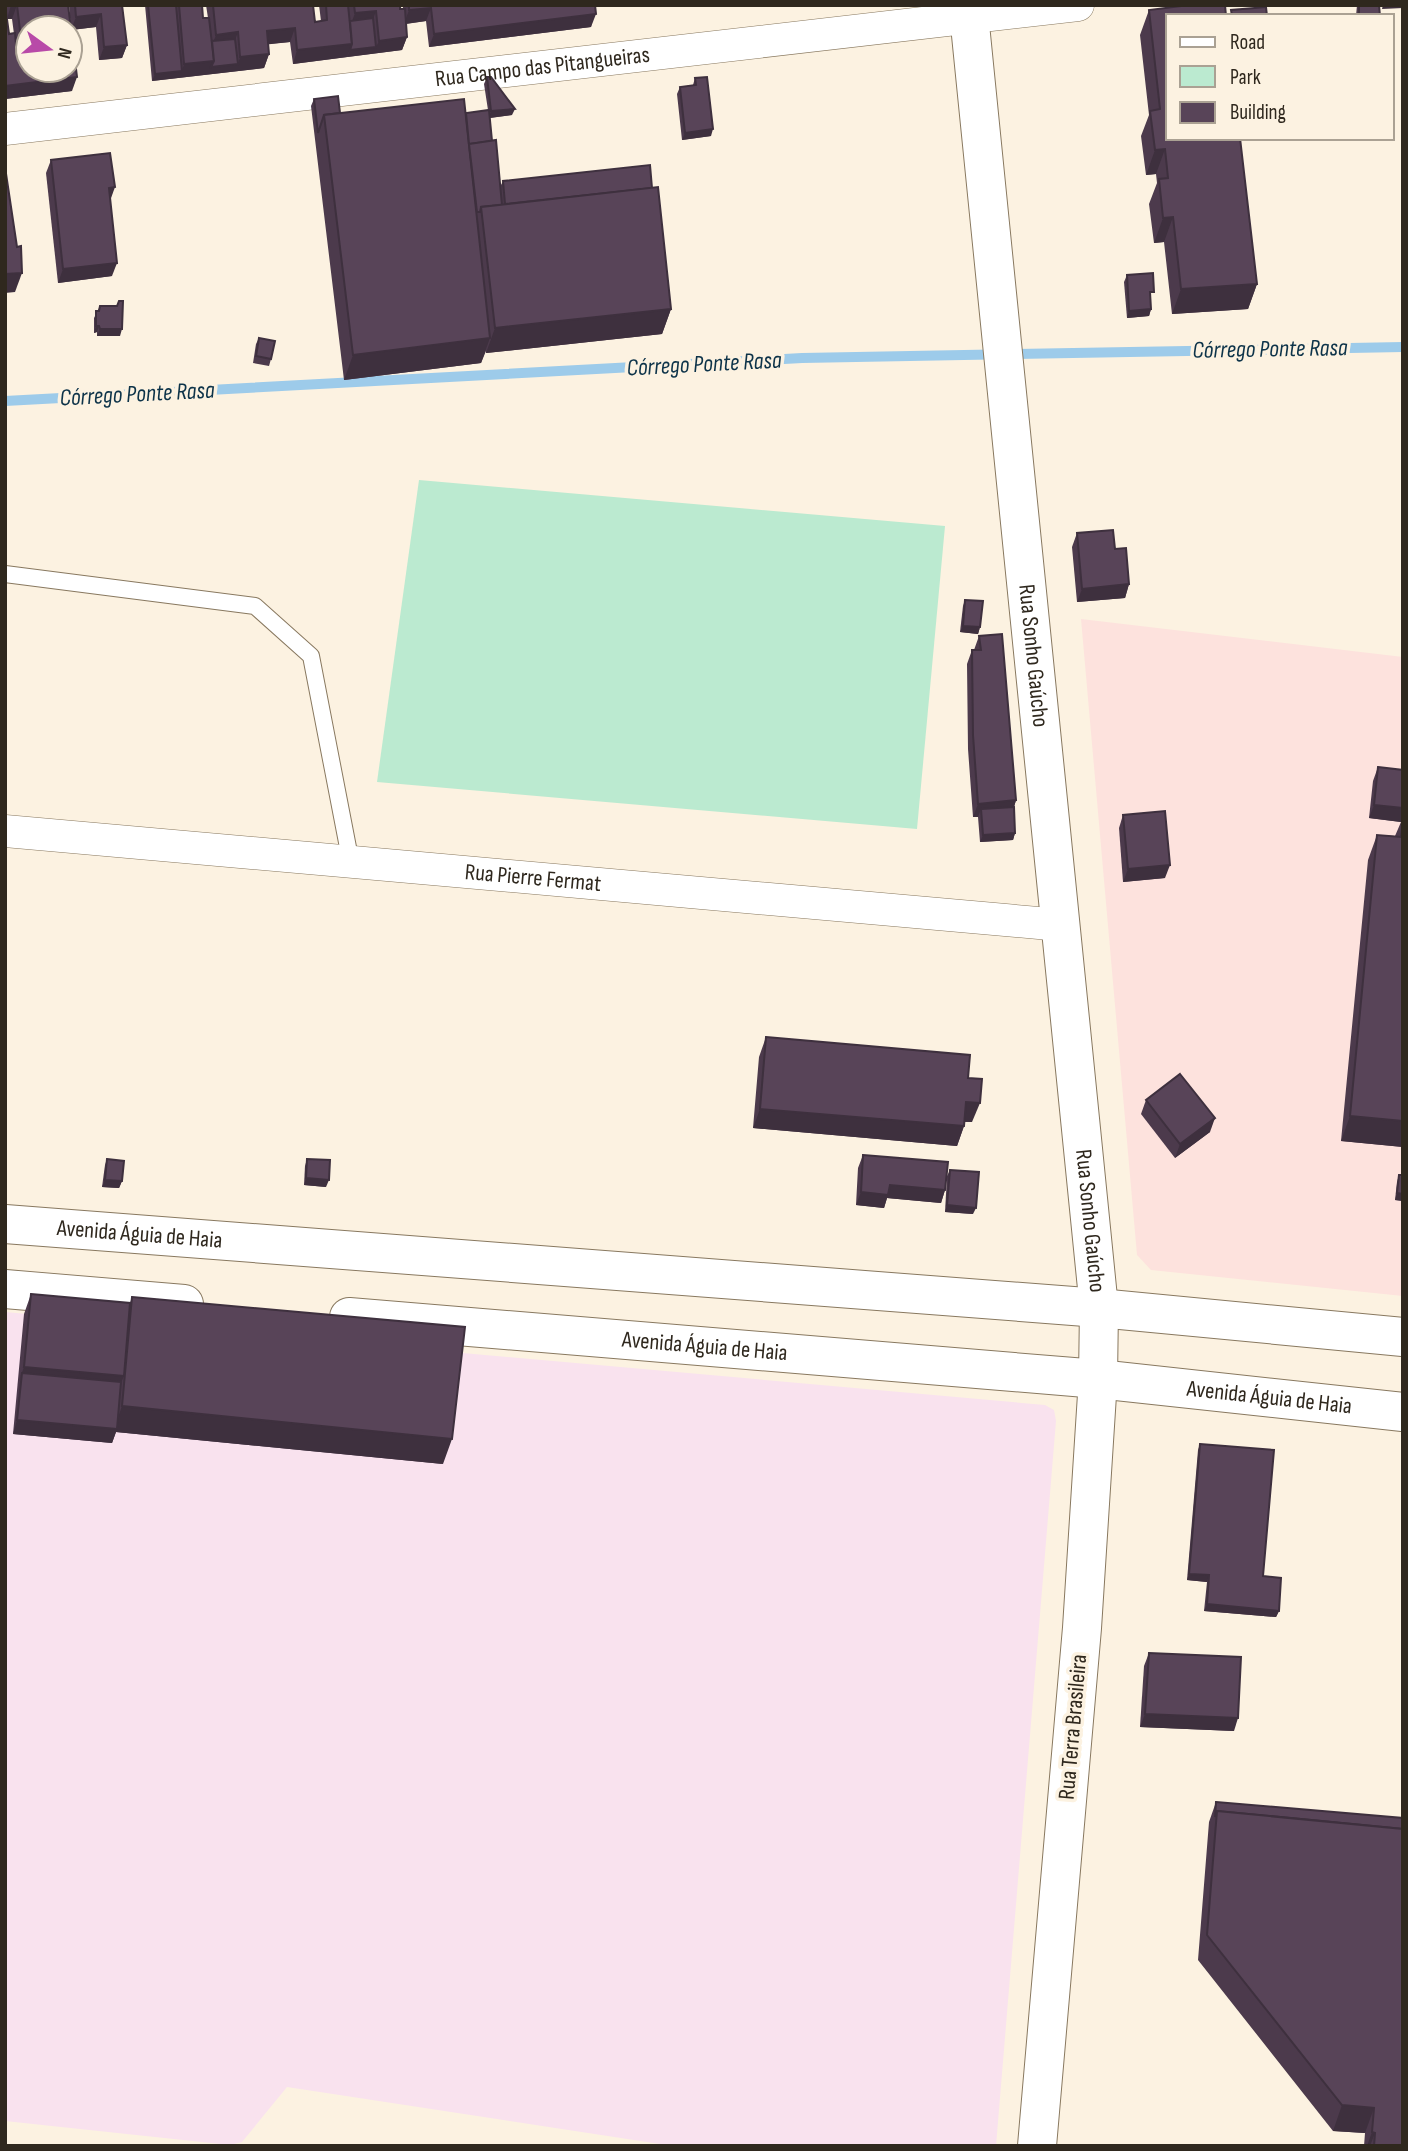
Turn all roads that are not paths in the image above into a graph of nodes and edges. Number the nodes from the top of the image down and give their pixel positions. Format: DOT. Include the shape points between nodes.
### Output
graph roads {
  1 [pos="1077,5"];
  2 [pos="969,12"];
  3 [pos="5,129"];
  4 [pos="5,574"];
  5 [pos="5,831"];
  6 [pos="351,863"];
  7 [pos="1060,925"];
  8 [pos="5,1224"];
  9 [pos="5,1289"];
  10 [pos="221,1307"];
  11 [pos="1099,1308"];
  12 [pos="312,1314"];
  13 [pos="1403,1336"];
  14 [pos="1098,1379"];
  15 [pos="1403,1412"];
  16 [pos="1037,2146"];
  1 -- 2 [label="street, Rua Campo das Pitangueiras"];
  2 -- 3 [label="street, Rua Campo das Pitangueiras"];
  2 -- 7 [label="main road, Rua Sonho Gaúcho"];
  4 -- 6 [label="lane" via="255,606 311,656"];
  5 -- 6 [label="street, Rua Pierre Fermat"];
  6 -- 7 [label="street, Rua Pierre Fermat"];
  7 -- 11 [label="main road, Rua Sonho Gaúcho"];
  8 -- 11 [label="main road, Avenida Águia de Haia"];
  9 -- 10 [label="main road"];
  11 -- 13 [label="main road, Avenida Águia de Haia"];
  11 -- 14 [label="main road, Rua Terra Brasileira"];
  12 -- 14 [label="main road, Avenida Águia de Haia"];
  14 -- 15 [label="main road, Avenida Águia de Haia"];
  14 -- 16 [label="main road, Rua Terra Brasileira" via="1082,1628"];
}
